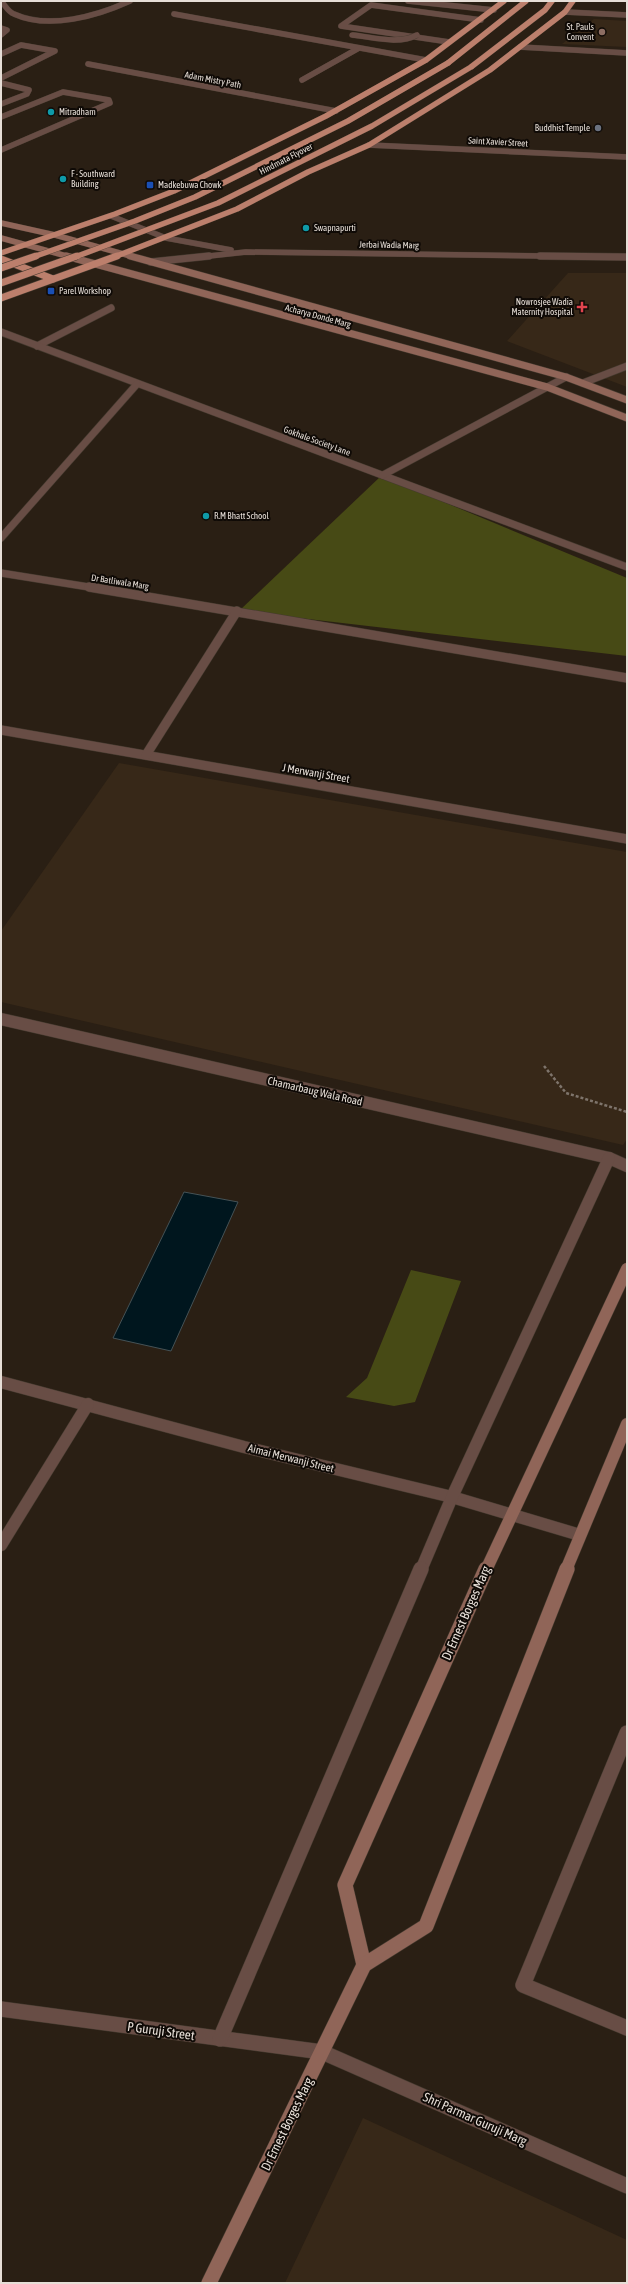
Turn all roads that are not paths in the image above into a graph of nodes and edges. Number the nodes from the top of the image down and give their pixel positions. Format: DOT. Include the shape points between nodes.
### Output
graph roads {
  1 [pos="1,1"];
  2 [pos="130,1"];
  3 [pos="408,1"];
  4 [pos="504,1"];
  5 [pos="526,1"];
  6 [pos="552,1"];
  7 [pos="573,1"];
  8 [pos="494,10"];
  9 [pos="565,12"];
  10 [pos="174,14"];
  11 [pos="627,15"];
  12 [pos="481,20"];
  13 [pos="1,28"];
  14 [pos="353,32"];
  15 [pos="1,35"];
  16 [pos="417,35"];
  17 [pos="449,42"];
  18 [pos="520,47"];
  19 [pos="359,48"];
  20 [pos="627,53"];
  21 [pos="1,54"];
  22 [pos="426,60"];
  23 [pos="88,64"];
  24 [pos="1,78"];
  25 [pos="302,80"];
  26 [pos="1,83"];
  27 [pos="1,104"];
  28 [pos="336,111"];
  29 [pos="1,117"];
  30 [pos="369,145"];
  31 [pos="1,150"];
  32 [pos="627,157"];
  33 [pos="111,216"];
  34 [pos="1,223"];
  35 [pos="55,235"];
  36 [pos="1,238"];
  37 [pos="166,238"];
  38 [pos="26,245"];
  39 [pos="246,252"];
  40 [pos="1,253"];
  41 [pos="122,254"];
  42 [pos="627,257"];
  43 [pos="1,259"];
  44 [pos="151,262"];
  45 [pos="94,264"];
  46 [pos="1,268"];
  47 [pos="53,279"];
  48 [pos="1,283"];
  49 [pos="1,298"];
  50 [pos="111,308"];
  51 [pos="1,332"];
  52 [pos="37,346"];
  53 [pos="627,366"];
  54 [pos="566,377"];
  55 [pos="583,383"];
  56 [pos="137,384"];
  57 [pos="547,388"];
  58 [pos="627,400"];
  59 [pos="627,418"];
  60 [pos="383,475"];
  61 [pos="1,538"];
  62 [pos="627,567"];
  63 [pos="1,573"];
  64 [pos="237,611"];
  65 [pos="627,678"];
  66 [pos="1,730"];
  67 [pos="146,755"];
  68 [pos="627,839"];
  69 [pos="1,1019"];
  70 [pos="609,1158"];
  71 [pos="627,1166"];
  72 [pos="627,1269"];
  73 [pos="1,1382"];
  74 [pos="88,1404"];
  75 [pos="627,1424"];
  76 [pos="452,1497"];
  77 [pos="510,1515"];
  78 [pos="580,1535"];
  79 [pos="1,1545"];
  80 [pos="627,1733"];
  81 [pos="364,1965"];
  82 [pos="1,2009"];
  83 [pos="627,2028"];
  84 [pos="220,2039"];
  85 [pos="322,2052"];
  86 [pos="627,2186"];
  87 [pos="209,2283"];
  1 -- 2 [label="street" via="13,14 51,20 80,18"];
  3 -- 8 [label="street"];
  4 -- 8 [label="highway"];
  5 -- 46 [label="highway, Hindmata Flyover, bridge" via="448,63 348,121 195,197"];
  6 -- 48 [label="highway, Hindmata Flyover, bridge" via="545,10 471,67 372,126 218,203 156,228"];
  7 -- 9 [label="highway"];
  8 -- 12 [label="highway"];
  9 -- 11 [label="street"];
  9 -- 18 [label="highway"];
  10 -- 19 [label="street"];
  12 -- 14 [label="street" via="371,6 342,25"];
  12 -- 17 [label="highway"];
  13 -- 15 [label="street" via="7,30"];
  14 -- 16 [label="street, bridge" via="404,40 413,39"];
  14 -- 17 [label="street"];
  17 -- 22 [label="highway"];
  18 -- 20 [label="street"];
  18 -- 30 [label="highway" via="490,70"];
  19 -- 22 [label="street"];
  19 -- 25 [label="street"];
  21 -- 24 [label="street" via="21,45 55,51"];
  22 -- 28 [label="highway"];
  23 -- 28 [label="street, Adam Mistry Path"];
  26 -- 27 [label="street" via="28,90 27,94"];
  28 -- 33 [label="highway" via="174,191"];
  29 -- 31 [label="street" via="63,92 109,100 110,103"];
  30 -- 32 [label="street, Saint Xavier Street"];
  30 -- 37 [label="highway" via="237,208"];
  33 -- 35 [label="highway"];
  33 -- 37 [label="street"];
  34 -- 35 [label="main road, Acharya Donde Marg"];
  35 -- 38 [label="highway"];
  35 -- 41 [label="main road, Acharya Donde Marg"];
  36 -- 38 [label="main road, Acharya Donde Marg"];
  37 -- 39 [label="street"];
  37 -- 41 [label="highway"];
  38 -- 40 [label="highway"];
  38 -- 45 [label="main road, Acharya Donde Marg"];
  39 -- 42 [label="street, Jerbai Wadia Marg"];
  39 -- 44 [label="street, Jerbai Wadia Marg"];
  41 -- 44 [label="main road, Acharya Donde Marg"];
  41 -- 45 [label="highway"];
  43 -- 47 [label="highway"];
  44 -- 54 [label="main road, Acharya Donde Marg"];
  45 -- 47 [label="highway"];
  45 -- 57 [label="main road, Acharya Donde Marg"];
  47 -- 49 [label="highway"];
  50 -- 52 [label="street"];
  51 -- 52 [label="street, Gokhale Society Lane"];
  52 -- 56 [label="street, Gokhale Society Lane"];
  53 -- 55 [label="street"];
  54 -- 55 [label="main road, Acharya Donde Marg"];
  54 -- 57 [label="street"];
  55 -- 58 [label="main road, Acharya Donde Marg"];
  56 -- 60 [label="street, Gokhale Society Lane"];
  56 -- 61 [label="street"];
  57 -- 59 [label="main road, Acharya Donde Marg"];
  57 -- 60 [label="street"];
  60 -- 62 [label="street, Gokhale Society Lane"];
  63 -- 64 [label="street, Dr Batliwala Marg"];
  64 -- 65 [label="street, Dr Batliwala Marg"];
  64 -- 67 [label="street"];
  66 -- 67 [label="street, J Merwanji Street"];
  67 -- 68 [label="street, J Merwanji Street"];
  69 -- 70 [label="street, Chamarbaug Wala Road"];
  70 -- 71 [label="street, Chamarbaug Wala Road"];
  70 -- 76 [label="street"];
  72 -- 77 [label="main road, Dr Ernest Borges Marg"];
  73 -- 74 [label="street, Aimai Merwanji Street"];
  74 -- 76 [label="street, Aimai Merwanji Street" via="244,1447"];
  74 -- 79 [label="street"];
  75 -- 78 [label="main road"];
  76 -- 77 [label="street, Aimai Merwanji Street"];
  76 -- 84 [label="street"];
  77 -- 78 [label="street, Aimai Merwanji Street"];
  77 -- 81 [label="main road, Dr Ernest Borges Marg" via="345,1885"];
  78 -- 81 [label="main road" via="426,1926"];
  80 -- 83 [label="street" via="523,1985"];
  81 -- 85 [label="main road, Dr Ernest Borges Marg"];
  82 -- 84 [label="street, P Guruji Street"];
  84 -- 85 [label="street, P Guruji Street"];
  85 -- 86 [label="street, Shri Parmar Guruji Marg"];
  85 -- 87 [label="main road, Dr Ernest Borges Marg"];
}
